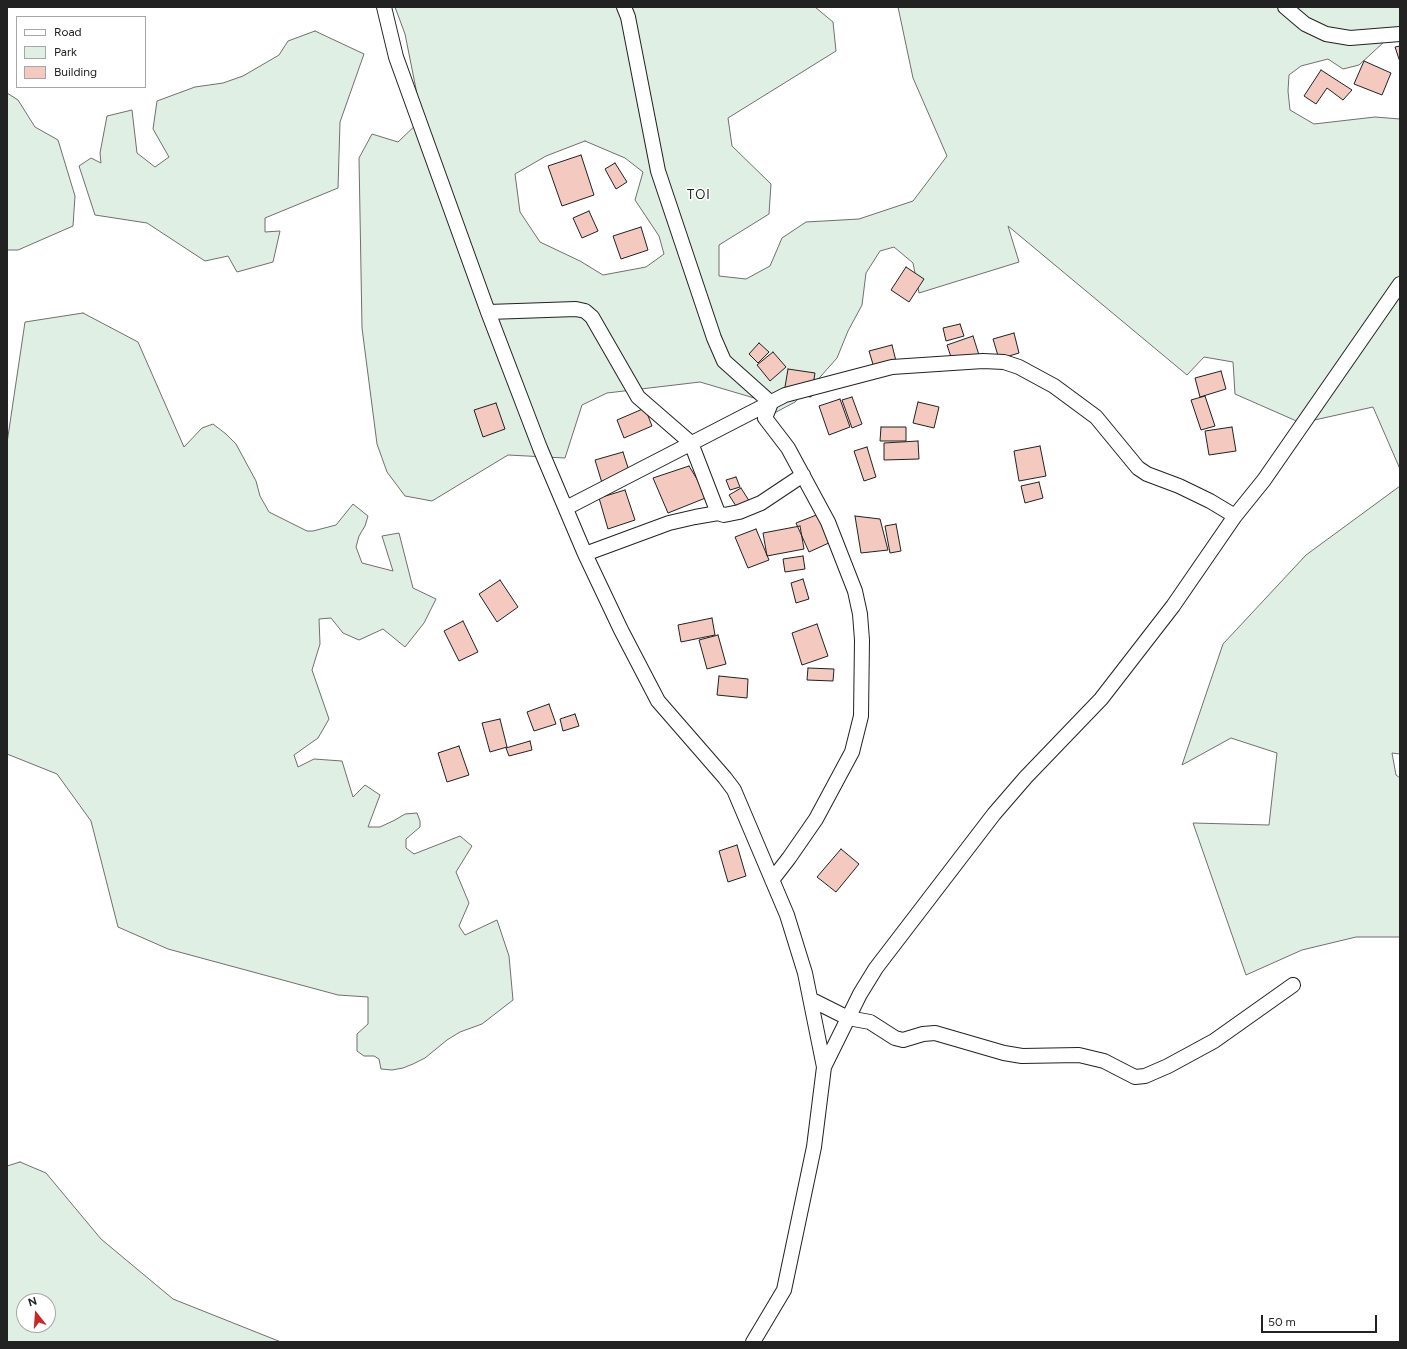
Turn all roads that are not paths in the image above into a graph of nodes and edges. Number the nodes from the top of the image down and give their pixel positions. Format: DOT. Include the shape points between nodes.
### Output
graph roads {
  1 [pos="384,7"];
  2 [pos="624,7"];
  3 [pos="1285,7"];
  4 [pos="1400,34"];
  5 [pos="1400,284"];
  6 [pos="488,312"];
  7 [pos="771,403"];
  8 [pos="691,443"];
  9 [pos="803,475"];
  10 [pos="566,508"];
  11 [pos="718,513"];
  12 [pos="1235,516"];
  13 [pos="586,554"];
  14 [pos="772,880"];
  15 [pos="1293,984"];
  16 [pos="812,1000"];
  17 [pos="848,1018"];
  18 [pos="824,1067"];
  19 [pos="753,1342"];
  1 -- 6 [label="street" via="396,57"];
  2 -- 7 [label="street" via="658,171 714,338 724,361"];
  3 -- 4 [label="street" via="1305,24 1326,34 1350,38"];
  5 -- 12 [label="street" via="1264,480"];
  6 -- 8 [label="street" via="585,311 592,317 638,397"];
  6 -- 10 [label="street"];
  7 -- 8 [label="street"];
  7 -- 9 [label="street" via="765,418 781,438"];
  7 -- 12 [label="street" via="785,395 892,367 1004,362 1020,367 1054,386 1096,417 1138,468 1210,501"];
  8 -- 10 [label="street"];
  8 -- 11 [label="street"];
  9 -- 11 [label="street" via="761,503 739,512 724,515"];
  9 -- 14 [label="street" via="828,522 855,591 862,640 861,716 852,752 844,769 816,819"];
  10 -- 13 [label="street"];
  11 -- 13 [label="street" via="669,523"];
  12 -- 17 [label="street" via="1172,606 1101,699 1026,777 963,854 876,968"];
  13 -- 14 [label="street" via="658,701 734,790"];
  14 -- 16 [label="street" via="787,915"];
  15 -- 17 [label="street" via="1214,1041 1168,1066 1135,1077 1104,1061 1079,1055 1022,1056 935,1033 903,1040 895,1038 870,1022"];
  16 -- 17 [label="street"];
  16 -- 18 [label="street"];
  17 -- 18 [label="street"];
  18 -- 19 [label="street" via="814,1147 784,1290"];
}
